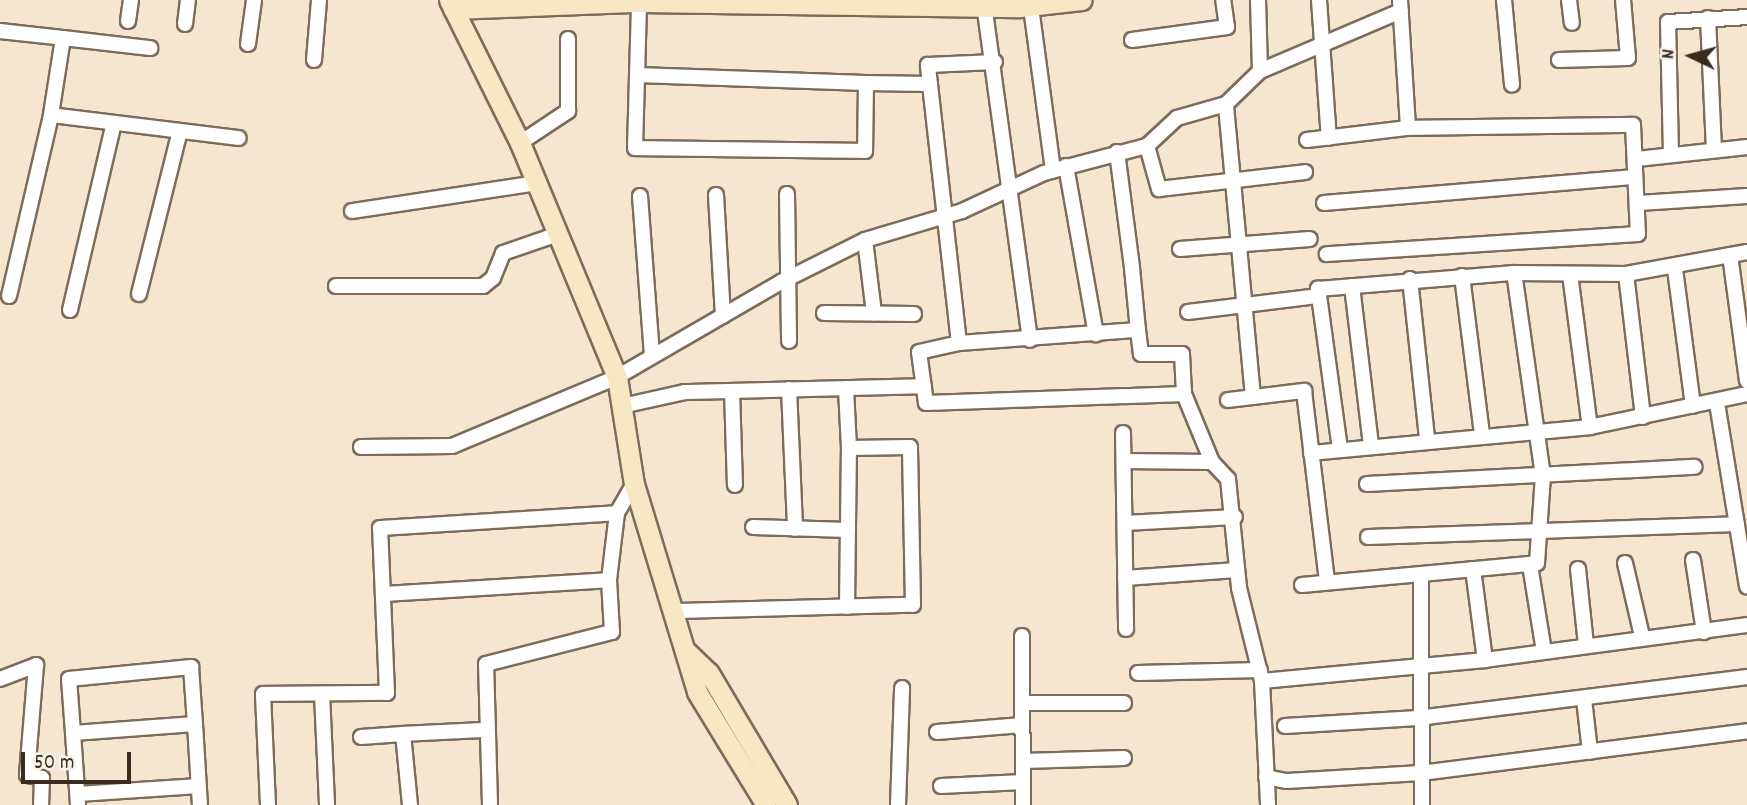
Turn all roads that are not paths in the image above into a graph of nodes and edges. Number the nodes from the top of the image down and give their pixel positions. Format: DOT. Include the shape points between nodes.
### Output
graph roads {
  1 [pos="131,0"];
  2 [pos="188,0"];
  3 [pos="254,0"];
  4 [pos="318,0"];
  5 [pos="1082,0"];
  6 [pos="1223,0"];
  7 [pos="1258,0"];
  8 [pos="1319,0"];
  9 [pos="1504,0"];
  10 [pos="1569,0"];
  11 [pos="1623,0"];
  12 [pos="713,1"];
  13 [pos="639,2"];
  14 [pos="951,2"];
  15 [pos="1030,2"];
  16 [pos="451,4"];
  17 [pos="984,4"];
  18 [pos="1401,5"];
  19 [pos="1747,17"];
  20 [pos="1708,18"];
  21 [pos="128,21"];
  22 [pos="1572,23"];
  23 [pos="185,24"];
  24 [pos="0,31"];
  25 [pos="63,38"];
  26 [pos="568,39"];
  27 [pos="1132,40"];
  28 [pos="248,44"];
  29 [pos="1322,45"];
  30 [pos="150,48"];
  31 [pos="1559,60"];
  32 [pos="314,61"];
  33 [pos="995,62"];
  34 [pos="1261,71"];
  35 [pos="637,75"];
  36 [pos="866,83"];
  37 [pos="930,84"];
  38 [pos="1512,85"];
  39 [pos="1226,104"];
  40 [pos="51,115"];
  41 [pos="114,123"];
  42 [pos="1408,128"];
  43 [pos="180,131"];
  44 [pos="239,138"];
  45 [pos="1329,138"];
  46 [pos="1307,140"];
  47 [pos="520,143"];
  48 [pos="1147,146"];
  49 [pos="1747,147"];
  50 [pos="1714,150"];
  51 [pos="1117,152"];
  52 [pos="1671,154"];
  53 [pos="1637,159"];
  54 [pos="1060,168"];
  55 [pos="1305,172"];
  56 [pos="1635,177"];
  57 [pos="1234,181"];
  58 [pos="537,183"];
  59 [pos="1012,190"];
  60 [pos="787,194"];
  61 [pos="716,195"];
  62 [pos="640,196"];
  63 [pos="1747,197"];
  64 [pos="1324,203"];
  65 [pos="1639,204"];
  66 [pos="352,211"];
  67 [pos="945,216"];
  68 [pos="558,234"];
  69 [pos="1310,239"];
  70 [pos="865,240"];
  71 [pos="1240,244"];
  72 [pos="1180,249"];
  73 [pos="1747,252"];
  74 [pos="1327,254"];
  75 [pos="1730,256"];
  76 [pos="1675,269"];
  77 [pos="1514,273"];
  78 [pos="1570,274"];
  79 [pos="1626,274"];
  80 [pos="1462,276"];
  81 [pos="790,277"];
  82 [pos="1410,279"];
  83 [pos="336,286"];
  84 [pos="1352,286"];
  85 [pos="139,294"];
  86 [pos="9,296"];
  87 [pos="1319,296"];
  88 [pos="1241,305"];
  89 [pos="70,310"];
  90 [pos="1188,312"];
  91 [pos="824,313"];
  92 [pos="874,313"];
  93 [pos="914,314"];
  94 [pos="723,316"];
  95 [pos="1138,330"];
  96 [pos="1096,334"];
  97 [pos="1030,340"];
  98 [pos="789,341"];
  99 [pos="959,343"];
  100 [pos="652,356"];
  101 [pos="617,377"];
  102 [pos="1747,381"];
  103 [pos="923,386"];
  104 [pos="846,388"];
  105 [pos="789,389"];
  106 [pos="732,391"];
  107 [pos="1184,394"];
  108 [pos="1747,394"];
  109 [pos="1253,397"];
  110 [pos="1227,400"];
  111 [pos="1717,403"];
  112 [pos="622,406"];
  113 [pos="1693,406"];
  114 [pos="1643,417"];
  115 [pos="1590,426"];
  116 [pos="1535,431"];
  117 [pos="1123,433"];
  118 [pos="1482,434"];
  119 [pos="1427,439"];
  120 [pos="1371,444"];
  121 [pos="361,447"];
  122 [pos="849,448"];
  123 [pos="1340,449"];
  124 [pos="1311,453"];
  125 [pos="1124,461"];
  126 [pos="1212,463"];
  127 [pos="1695,467"];
  128 [pos="1543,476"];
  129 [pos="634,484"];
  130 [pos="1367,484"];
  131 [pos="735,485"];
  132 [pos="617,513"];
  133 [pos="1235,517"];
  134 [pos="1125,523"];
  135 [pos="1737,524"];
  136 [pos="753,527"];
  137 [pos="795,528"];
  138 [pos="848,530"];
  139 [pos="1539,530"];
  140 [pos="1368,537"];
  141 [pos="1693,560"];
  142 [pos="1625,563"];
  143 [pos="1530,565"];
  144 [pos="1473,569"];
  145 [pos="1578,569"];
  146 [pos="1237,570"];
  147 [pos="1421,574"];
  148 [pos="1125,578"];
  149 [pos="610,580"];
  150 [pos="1327,582"];
  151 [pos="1302,585"];
  152 [pos="1747,587"];
  153 [pos="383,594"];
  154 [pos="848,607"];
  155 [pos="676,611"];
  156 [pos="1747,625"];
  157 [pos="1126,629"];
  158 [pos="1703,632"];
  159 [pos="1022,636"];
  160 [pos="1642,636"];
  161 [pos="1586,645"];
  162 [pos="686,651"];
  163 [pos="1544,651"];
  164 [pos="1485,660"];
  165 [pos="1418,667"];
  166 [pos="1138,673"];
  167 [pos="1261,675"];
  168 [pos="1747,677"];
  169 [pos="0,679"];
  170 [pos="902,688"];
  171 [pos="322,694"];
  172 [pos="1584,699"];
  173 [pos="1022,703"];
  174 [pos="1124,704"];
  175 [pos="1418,718"];
  176 [pos="195,724"];
  177 [pos="1022,725"];
  178 [pos="1286,726"];
  179 [pos="486,730"];
  180 [pos="1747,731"];
  181 [pos="937,732"];
  182 [pos="74,733"];
  183 [pos="403,734"];
  184 [pos="362,737"];
  185 [pos="1590,752"];
  186 [pos="1124,758"];
  187 [pos="1023,761"];
  188 [pos="1421,773"];
  189 [pos="1266,777"];
  190 [pos="1023,782"];
  191 [pos="199,786"];
  192 [pos="941,786"];
  193 [pos="78,799"];
  194 [pos="41,805"];
  195 [pos="200,805"];
  196 [pos="268,805"];
  197 [pos="327,805"];
  198 [pos="410,805"];
  199 [pos="490,805"];
  200 [pos="766,805"];
  201 [pos="787,805"];
  202 [pos="898,805"];
  203 [pos="1023,805"];
  204 [pos="1268,805"];
  205 [pos="1422,805"];
  1 -- 21 [label="street"];
  2 -- 23 [label="street"];
  3 -- 28 [label="street"];
  4 -- 32 [label="street"];
  5 -- 15 [label="street"];
  6 -- 27 [label="street" via="1227,27"];
  7 -- 34 [label="street"];
  8 -- 29 [label="street"];
  9 -- 38 [label="street"];
  10 -- 22 [label="street"];
  11 -- 31 [label="street" via="1628,58"];
  12 -- 13 [label="street"];
  12 -- 14 [label="street"];
  13 -- 16 [label="street"];
  13 -- 35 [label="street"];
  14 -- 17 [label="street"];
  15 -- 17 [label="street"];
  15 -- 54 [label="street"];
  16 -- 47 [label="street"];
  17 -- 33 [label="street"];
  18 -- 29 [label="street"];
  18 -- 42 [label="street"];
  19 -- 20 [label="street"];
  20 -- 50 [label="street"];
  20 -- 52 [label="street" via="1668,22"];
  24 -- 25 [label="street"];
  25 -- 30 [label="street"];
  25 -- 40 [label="street"];
  26 -- 47 [label="street" via="568,111"];
  29 -- 34 [label="street"];
  29 -- 45 [label="street"];
  33 -- 37 [label="street" via="928,65"];
  33 -- 59 [label="street"];
  34 -- 39 [label="street"];
  35 -- 36 [label="street"];
  35 -- 36 [label="street" via="635,148 865,151"];
  36 -- 37 [label="street"];
  37 -- 67 [label="street"];
  39 -- 48 [label="street" via="1177,118"];
  39 -- 57 [label="street"];
  40 -- 41 [label="street"];
  40 -- 86 [label="street"];
  41 -- 43 [label="street"];
  41 -- 89 [label="street"];
  42 -- 45 [label="street"];
  42 -- 53 [label="street" via="1633,125"];
  43 -- 44 [label="street"];
  43 -- 85 [label="street"];
  45 -- 46 [label="street"];
  47 -- 58 [label="street"];
  48 -- 51 [label="street"];
  48 -- 57 [label="street" via="1159,189"];
  49 -- 50 [label="street"];
  50 -- 52 [label="street"];
  51 -- 54 [label="street"];
  51 -- 95 [label="street"];
  52 -- 53 [label="street"];
  53 -- 56 [label="street"];
  54 -- 59 [label="street"];
  54 -- 96 [label="street"];
  55 -- 57 [label="street"];
  56 -- 64 [label="street"];
  56 -- 65 [label="street"];
  57 -- 71 [label="street"];
  58 -- 66 [label="street"];
  58 -- 68 [label="street"];
  59 -- 67 [label="street"];
  59 -- 97 [label="street"];
  60 -- 81 [label="street"];
  61 -- 94 [label="street"];
  62 -- 100 [label="street"];
  63 -- 65 [label="street"];
  65 -- 74 [label="street" via="1639,234"];
  67 -- 70 [label="street"];
  67 -- 99 [label="street"];
  68 -- 83 [label="street" via="503,253 493,278 483,286"];
  68 -- 101 [label="street"];
  69 -- 71 [label="street"];
  70 -- 81 [label="street"];
  70 -- 92 [label="street"];
  71 -- 72 [label="street"];
  71 -- 88 [label="street"];
  73 -- 75 [label="street"];
  75 -- 76 [label="street"];
  75 -- 102 [label="street"];
  76 -- 79 [label="street"];
  76 -- 113 [label="street"];
  77 -- 78 [label="street"];
  77 -- 80 [label="street"];
  77 -- 116 [label="street"];
  78 -- 79 [label="street"];
  78 -- 115 [label="street"];
  79 -- 114 [label="street"];
  80 -- 82 [label="street"];
  80 -- 118 [label="street"];
  81 -- 94 [label="street"];
  81 -- 98 [label="street"];
  82 -- 84 [label="street"];
  82 -- 119 [label="street"];
  84 -- 87 [label="street" via="1318,289"];
  84 -- 120 [label="street"];
  87 -- 88 [label="street"];
  87 -- 123 [label="street"];
  88 -- 90 [label="street"];
  88 -- 109 [label="street"];
  91 -- 92 [label="street"];
  92 -- 93 [label="street"];
  94 -- 100 [label="street"];
  95 -- 96 [label="street"];
  95 -- 107 [label="street" via="1141,354 1182,354"];
  96 -- 97 [label="street"];
  97 -- 99 [label="street"];
  99 -- 103 [label="street" via="919,352"];
  100 -- 101 [label="street"];
  101 -- 112 [label="street"];
  101 -- 121 [label="street" via="452,446"];
  103 -- 104 [label="street"];
  103 -- 107 [label="street" via="926,403"];
  104 -- 105 [label="street"];
  104 -- 122 [label="street"];
  105 -- 106 [label="street"];
  105 -- 137 [label="street"];
  106 -- 112 [label="street" via="685,392"];
  106 -- 131 [label="street"];
  107 -- 126 [label="street"];
  108 -- 111 [label="street"];
  109 -- 110 [label="street"];
  109 -- 124 [label="street" via="1304,391"];
  111 -- 113 [label="street"];
  111 -- 135 [label="street"];
  112 -- 129 [label="street"];
  113 -- 114 [label="street"];
  114 -- 115 [label="street"];
  115 -- 116 [label="street"];
  116 -- 118 [label="street"];
  116 -- 128 [label="street"];
  117 -- 125 [label="street"];
  118 -- 119 [label="street"];
  119 -- 120 [label="street"];
  120 -- 123 [label="street"];
  122 -- 138 [label="street"];
  122 -- 154 [label="street" via="909,447 913,605"];
  123 -- 124 [label="street"];
  124 -- 150 [label="street"];
  125 -- 126 [label="street"];
  125 -- 134 [label="street"];
  126 -- 133 [label="street" via="1228,478"];
  127 -- 128 [label="street"];
  128 -- 130 [label="street"];
  128 -- 139 [label="street"];
  129 -- 132 [label="street"];
  129 -- 155 [label="street"];
  132 -- 149 [label="street"];
  132 -- 153 [label="street" via="380,528"];
  133 -- 134 [label="street"];
  133 -- 146 [label="street"];
  134 -- 148 [label="street"];
  135 -- 139 [label="street"];
  135 -- 152 [label="street"];
  136 -- 137 [label="street"];
  137 -- 138 [label="street"];
  138 -- 154 [label="street"];
  139 -- 140 [label="street"];
  139 -- 143 [label="street" via="1537,563"];
  141 -- 158 [label="street"];
  142 -- 160 [label="street"];
  143 -- 144 [label="street"];
  143 -- 163 [label="street"];
  144 -- 147 [label="street"];
  144 -- 164 [label="street"];
  145 -- 161 [label="street"];
  146 -- 148 [label="street"];
  146 -- 167 [label="street"];
  147 -- 150 [label="street"];
  147 -- 165 [label="street"];
  148 -- 157 [label="street"];
  149 -- 153 [label="street"];
  149 -- 179 [label="street" via="612,632 486,664"];
  150 -- 151 [label="street"];
  153 -- 171 [label="street" via="387,693"];
  154 -- 155 [label="street"];
  155 -- 162 [label="street"];
  156 -- 158 [label="street"];
  158 -- 160 [label="street"];
  159 -- 173 [label="street"];
  160 -- 161 [label="street"];
  161 -- 163 [label="street"];
  162 -- 200 [label="street" via="697,692"];
  162 -- 201 [label="street" via="709,673"];
  163 -- 164 [label="street"];
  164 -- 165 [label="street"];
  165 -- 167 [label="street"];
  165 -- 175 [label="street"];
  166 -- 167 [label="street"];
  167 -- 189 [label="street"];
  168 -- 172 [label="street"];
  169 -- 194 [label="street" via="36,665 27,775 42,778"];
  170 -- 202 [label="street"];
  171 -- 196 [label="street" via="264,694"];
  171 -- 197 [label="street"];
  172 -- 175 [label="street"];
  172 -- 185 [label="street"];
  173 -- 174 [label="street"];
  173 -- 177 [label="street"];
  175 -- 178 [label="street"];
  175 -- 188 [label="street"];
  176 -- 182 [label="street"];
  176 -- 182 [label="street" via="191,667 69,679"];
  176 -- 191 [label="street"];
  177 -- 181 [label="street"];
  177 -- 187 [label="street"];
  179 -- 183 [label="street"];
  179 -- 199 [label="street"];
  180 -- 185 [label="street"];
  182 -- 193 [label="street"];
  183 -- 184 [label="street"];
  183 -- 198 [label="street"];
  185 -- 188 [label="street"];
  186 -- 187 [label="street"];
  187 -- 190 [label="street"];
  188 -- 189 [label="street" via="1287,781"];
  188 -- 205 [label="street"];
  189 -- 204 [label="street"];
  190 -- 192 [label="street"];
  190 -- 203 [label="street"];
  191 -- 193 [label="street"];
  191 -- 195 [label="street"];
}
